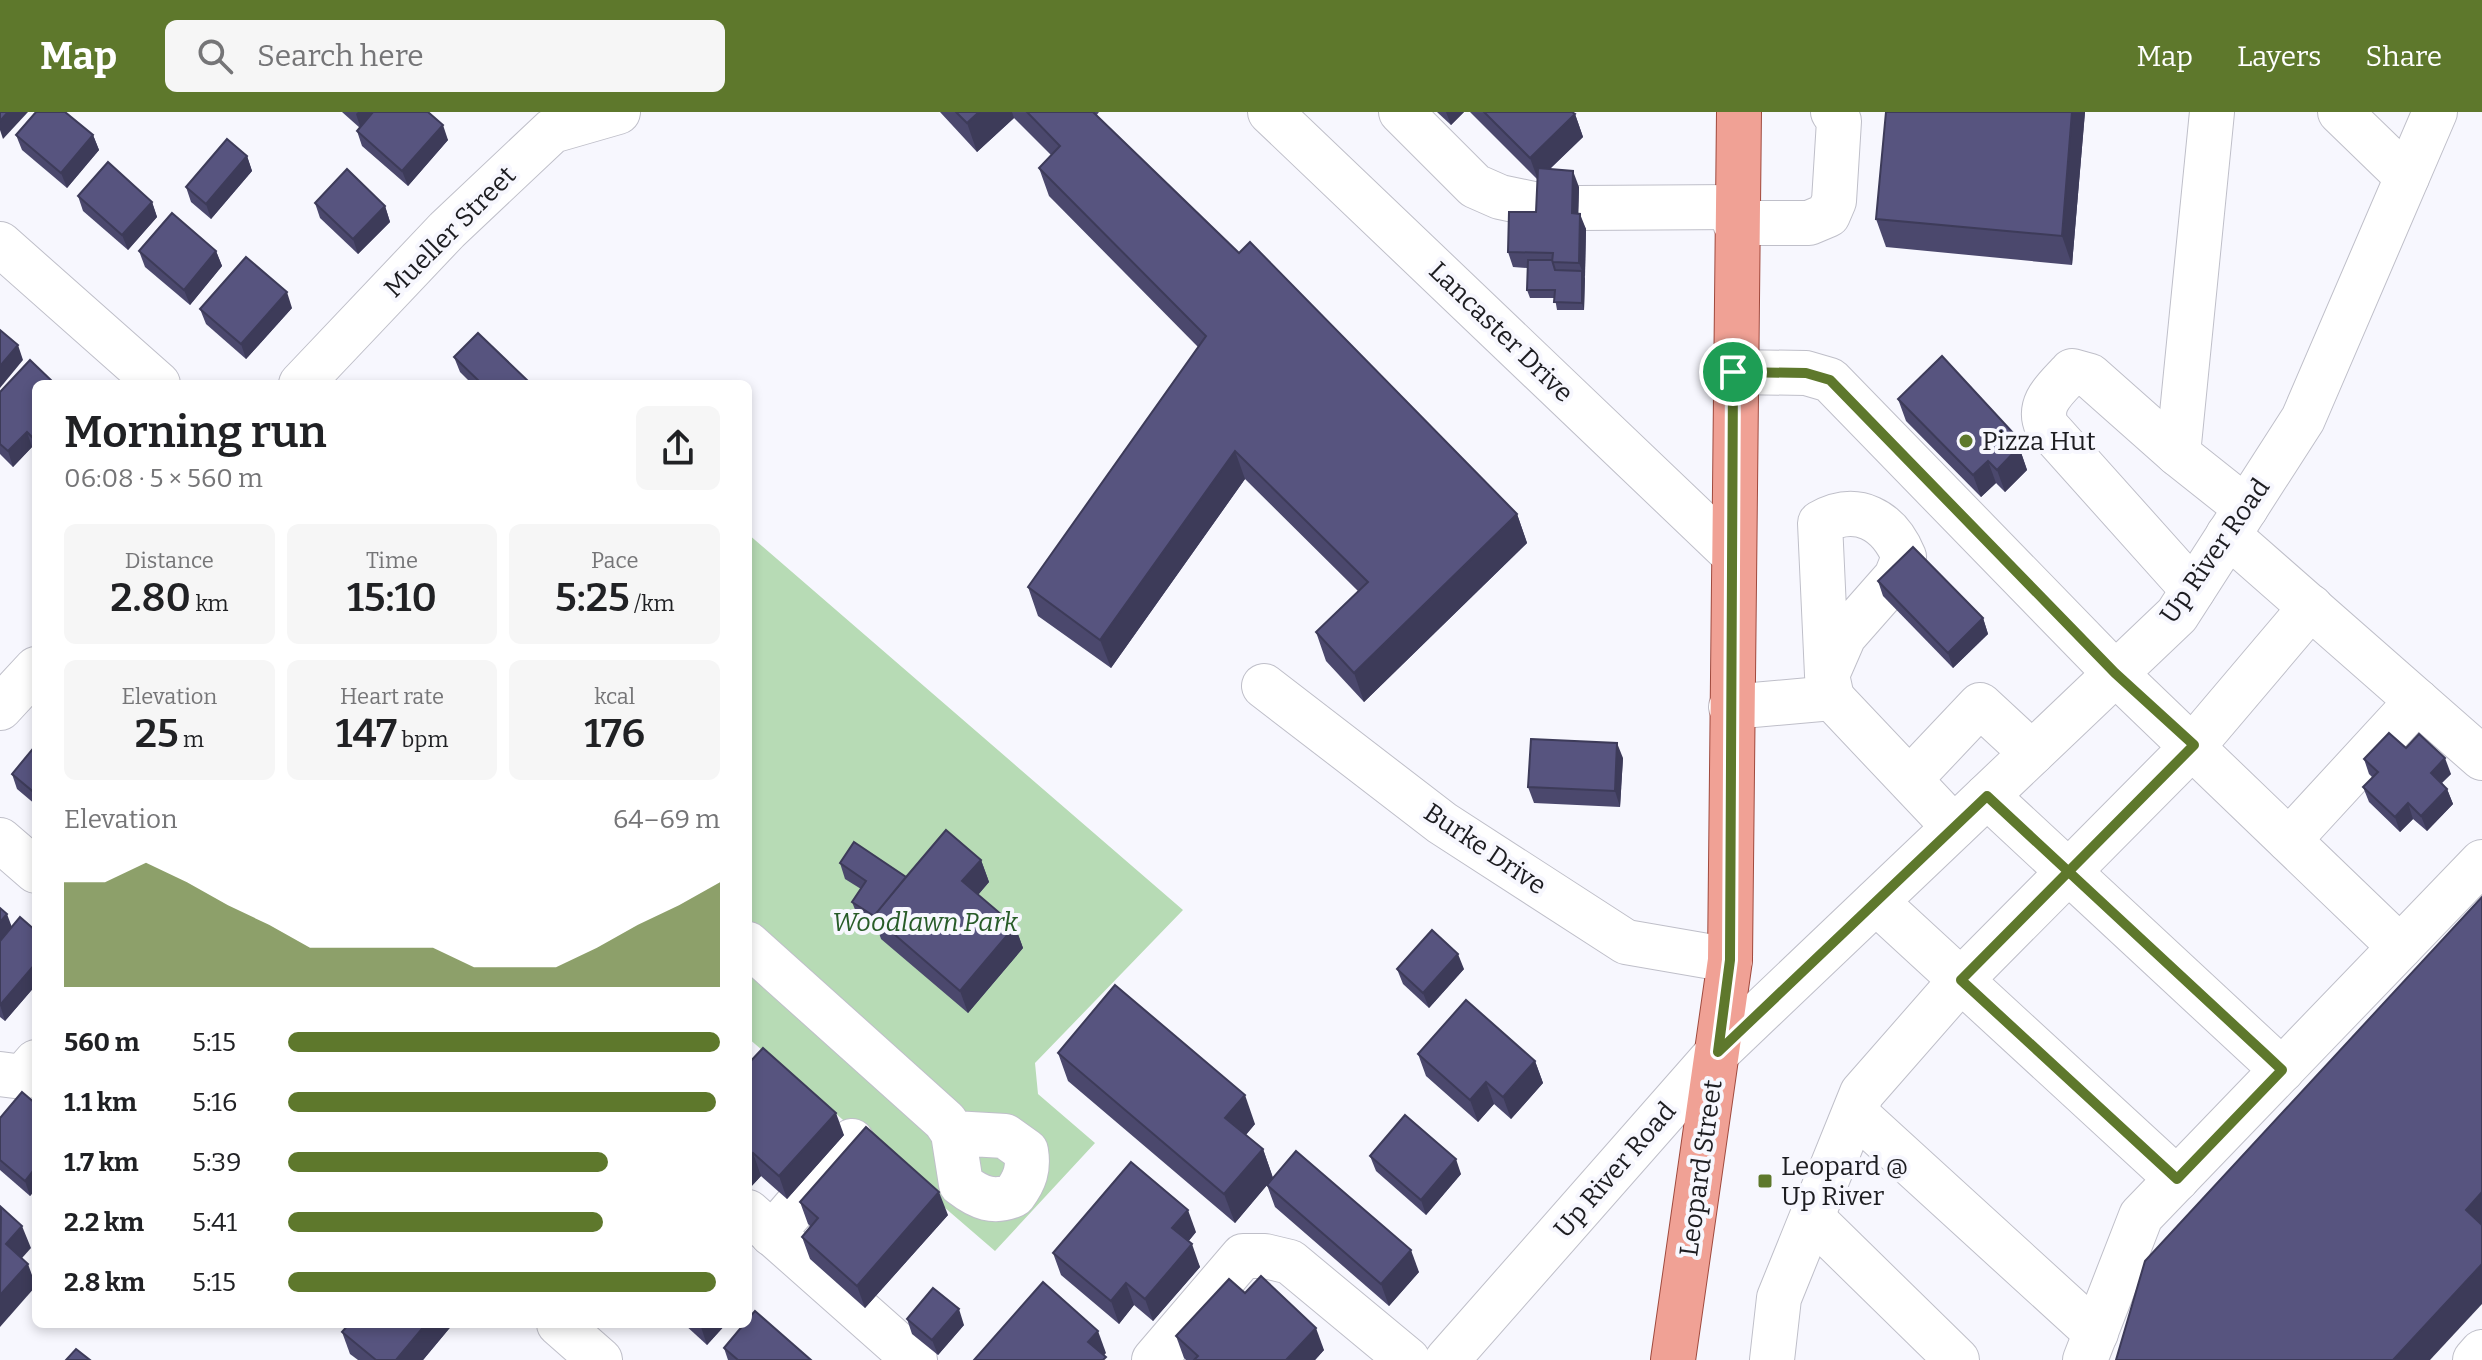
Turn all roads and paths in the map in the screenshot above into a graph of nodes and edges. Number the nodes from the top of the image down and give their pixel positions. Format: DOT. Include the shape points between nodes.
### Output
graph roads {
  1 [pos="618,112"];
  2 [pos="1270,112"];
  3 [pos="1401,112"];
  4 [pos="1739,112"];
  5 [pos="1833,112"];
  6 [pos="2212,112"];
  7 [pos="2340,112"];
  8 [pos="2435,112"];
  9 [pos="542,121"];
  10 [pos="2407,177"];
  11 [pos="1735,215"];
  12 [pos="0,244"];
  13 [pos="1733,372"];
  14 [pos="153,380"];
  15 [pos="305,380"];
  16 [pos="2178,454"];
  17 [pos="2237,522"];
  18 [pos="1731,552"];
  19 [pos="2193,590"];
  20 [pos="2311,607"];
  21 [pos="32,673"];
  22 [pos="2115,673"];
  23 [pos="1264,686"];
  24 [pos="2417,701"];
  25 [pos="1731,707"];
  26 [pos="0,708"];
  27 [pos="2194,745"];
  28 [pos="2032,753"];
  29 [pos="2482,758"];
  30 [pos="1910,779"];
  31 [pos="1987,796"];
  32 [pos="1954,827"];
  33 [pos="0,840"];
  34 [pos="2289,840"];
  35 [pos="2482,862"];
  36 [pos="32,868"];
  37 [pos="2069,873"];
  38 [pos="1876,902"];
  39 [pos="2400,947"];
  40 [pos="752,948"];
  41 [pos="1730,960"];
  42 [pos="1961,980"];
  43 [pos="1718,1052"];
  44 [pos="32,1067"];
  45 [pos="2282,1070"];
  46 [pos="0,1074"];
  47 [pos="1855,1113"];
  48 [pos="953,1133"];
  49 [pos="852,1141"];
  50 [pos="2177,1179"];
  51 [pos="1812,1218"];
  52 [pos="760,1223"];
  53 [pos="564,1328"];
  54 [pos="2090,1347"];
  55 [pos="2482,1352"];
  56 [pos="600,1360"];
  57 [pos="915,1360"];
  58 [pos="1154,1360"];
  59 [pos="1408,1360"];
  60 [pos="1447,1360"];
  61 [pos="1673,1360"];
  62 [pos="1772,1360"];
  63 [pos="1957,1360"];
  64 [pos="2475,1360"];
  1 -- 9 [label="street, Mueller Street"];
  2 -- 18 [label="street, Lancaster Drive"];
  3 -- 11 [label="street" via="1475,186 1500,197 1561,207"];
  4 -- 11 [label="main road, Leopard Street"];
  5 -- 11 [label="street" via="1839,121 1834,201 1828,215 1809,223"];
  6 -- 16 [label="street"];
  7 -- 10 [label="street"];
  8 -- 10 [label="street, Up River Road"];
  9 -- 15 [label="street, Mueller Street"];
  10 -- 17 [label="street, Up River Road" via="2303,419"];
  11 -- 13 [label="main road, Leopard Street"];
  12 -- 14 [label="street"];
  13 -- 18 [label="main road, Leopard Street"];
  13 -- 22 [label="street" via="1806,373 1830,380"];
  16 -- 17 [label="street"];
  16 -- 19 [label="street" via="2090,376 2072,371 2044,403 2047,427"];
  17 -- 19 [label="street, Up River Road"];
  17 -- 20 [label="street"];
  18 -- 25 [label="main road, Leopard Street"];
  19 -- 22 [label="street, Up River Road" via="2177,615"];
  20 -- 24 [label="street"];
  20 -- 27 [label="street"];
  21 -- 26 [label="street"];
  22 -- 27 [label="street"];
  22 -- 28 [label="street, Up River Road"];
  23 -- 41 [label="street, Burke Drive" via="1442,823 1626,942"];
  24 -- 29 [label="street"];
  24 -- 34 [label="street"];
  25 -- 30 [label="street" via="1829,686"];
  25 -- 41 [label="main road, Leopard Street"];
  27 -- 34 [label="street"];
  27 -- 37 [label="street"];
  28 -- 30 [label="street" via="1980,705"];
  28 -- 31 [label="street, Up River Road"];
  30 -- 32 [label="street"];
  31 -- 32 [label="street, Up River Road"];
  31 -- 37 [label="street"];
  32 -- 38 [label="street, Up River Road"];
  33 -- 36 [label="street"];
  34 -- 39 [label="street"];
  35 -- 39 [label="street"];
  37 -- 42 [label="street"];
  37 -- 45 [label="street"];
  38 -- 42 [label="street"];
  38 -- 43 [label="street, Up River Road"];
  39 -- 45 [label="street"];
  40 -- 48 [label="street"];
  41 -- 43 [label="main road, Leopard Street"];
  42 -- 47 [label="street" via="1862,1093"];
  42 -- 50 [label="street"];
  43 -- 60 [label="street, Up River Road"];
  43 -- 61 [label="main road, Leopard Street"];
  44 -- 46 [label="street" via="23,1077"];
  45 -- 50 [label="street"];
  47 -- 51 [label="street"];
  47 -- 54 [label="street"];
  49 -- 52 [label="street"];
  50 -- 54 [label="street" via="2141,1216"];
  51 -- 62 [label="street" via="1779,1298"];
  51 -- 63 [label="street"];
  52 -- 57 [label="street"];
  53 -- 56 [label="street"];
  55 -- 64 [label="street"];
  58 -- 59 [label="street" via="1243,1256 1265,1256 1290,1262"];
}
